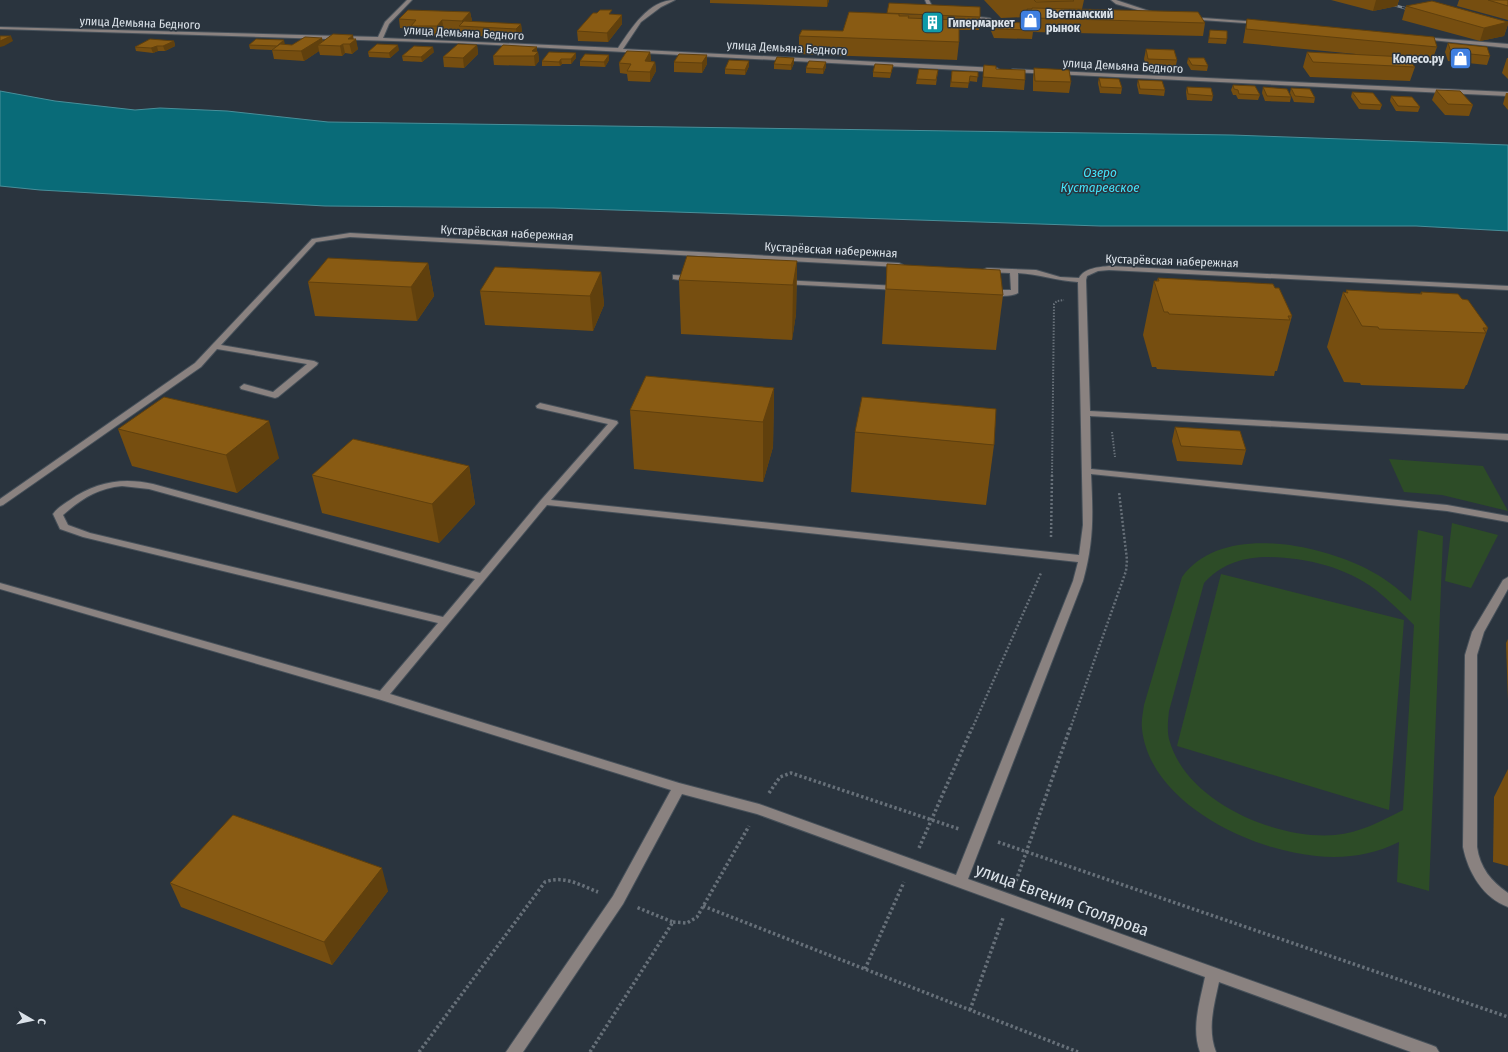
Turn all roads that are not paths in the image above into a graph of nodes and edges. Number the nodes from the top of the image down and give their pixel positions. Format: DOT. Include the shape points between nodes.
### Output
graph roads {
  1 [pos="410,0"];
  2 [pos="673,0"];
  3 [pos="927,0"];
  4 [pos="1113,0"];
  5 [pos="944,15"];
  6 [pos="1161,15"];
  7 [pos="966,17"];
  8 [pos="1183,18"];
  9 [pos="989,19"];
  10 [pos="1267,24"];
  11 [pos="0,28"];
  12 [pos="1415,37"];
  13 [pos="380,39"];
  14 [pos="1508,46"];
  15 [pos="619,50"];
  16 [pos="1508,94"];
  17 [pos="903,265"];
  18 [pos="982,270"];
  19 [pos="1014,272"];
  20 [pos="676,277"];
  21 [pos="700,278"];
  22 [pos="1082,280"];
  23 [pos="778,282"];
  24 [pos="904,288"];
  25 [pos="1508,288"];
  26 [pos="983,292"];
  27 [pos="215,346"];
  28 [pos="244,387"];
  29 [pos="540,406"];
  30 [pos="1086,412"];
  31 [pos="1508,437"];
  32 [pos="1087,471"];
  33 [pos="544,502"];
  34 [pos="0,503"];
  35 [pos="1508,519"];
  36 [pos="1084,559"];
  37 [pos="482,577"];
  38 [pos="1508,580"];
  39 [pos="0,586"];
  40 [pos="446,621"];
  41 [pos="382,696"];
  42 [pos="680,788"];
  43 [pos="960,882"];
  44 [pos="1508,902"];
  45 [pos="1213,973"];
  46 [pos="514,1052"];
  47 [pos="1208,1052"];
  48 [pos="1430,1052"];
  1 -- 13 [label="street" via="387,23"];
  2 -- 15 [label="street" via="639,20"];
  3 -- 5 [label="street" via="936,14"];
  4 -- 6 [label="street"];
  7 -- 9 [label="street"];
  8 -- 10 [label="street"];
  11 -- 13 [label="street, улица Демьяна Бедного"];
  12 -- 14 [label="street"];
  13 -- 15 [label="street, улица Демьяна Бедного"];
  15 -- 16 [label="street, улица Демьяна Бедного"];
  17 -- 27 [label="street, Кустарёвская набережная" via="350,235 314,240"];
  18 -- 19 [label="street"];
  19 -- 22 [label="street" via="1036,272 1060,279"];
  19 -- 26 [label="street" via="1016,291"];
  20 -- 21 [label="street"];
  22 -- 25 [label="street, Кустарёвская набережная" via="1090,271 1109,268"];
  22 -- 30 [label="street"];
  23 -- 24 [label="street"];
  27 -- 28 [label="street" via="314,363 275,395"];
  27 -- 34 [label="street" via="198,365"];
  29 -- 33 [label="street" via="614,422"];
  30 -- 31 [label="street"];
  30 -- 32 [label="street"];
  32 -- 35 [label="street" via="1447,508"];
  32 -- 36 [label="street" via="1088,525"];
  33 -- 36 [label="street"];
  33 -- 37 [label="street"];
  36 -- 43 [label="street" via="1078,582"];
  37 -- 40 [label="street"];
  37 -- 40 [label="street" via="129,482 105,484 75,499 58,514 64,527 87,535"];
  38 -- 44 [label="street" via="1480,628 1471,655 1470,839 1472,861 1478,874"];
  39 -- 41 [label="street, улица Евгения Столярова"];
  40 -- 41 [label="street"];
  41 -- 42 [label="street, улица Евгения Столярова"];
  42 -- 43 [label="street, улица Евгения Столярова" via="759,810"];
  42 -- 46 [label="street" via="618,900"];
  43 -- 45 [label="street, улица Евгения Столярова"];
  45 -- 47 [label="street" via="1203,1031 1204,1046"];
  45 -- 48 [label="street, улица Евгения Столярова"];
}
